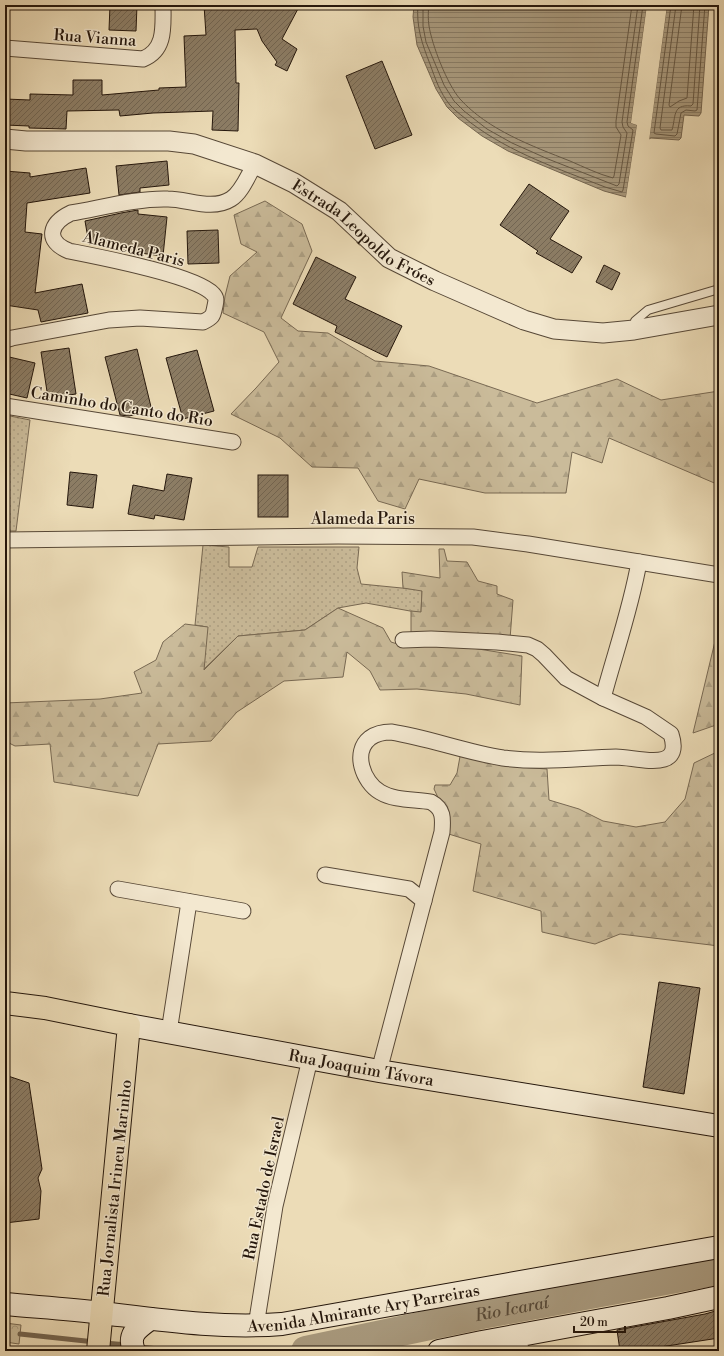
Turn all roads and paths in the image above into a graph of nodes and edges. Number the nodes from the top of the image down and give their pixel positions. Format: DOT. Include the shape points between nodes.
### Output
graph roads {
  1 [pos="163,5"];
  2 [pos="5,48"];
  3 [pos="5,139"];
  4 [pos="255,164"];
  5 [pos="719,288"];
  6 [pos="719,315"];
  7 [pos="634,330"];
  8 [pos="5,340"];
  9 [pos="5,406"];
  10 [pos="233,442"];
  11 [pos="5,540"];
  12 [pos="639,562"];
  13 [pos="719,575"];
  14 [pos="403,640"];
  15 [pos="603,698"];
  16 [pos="326,875"];
  17 [pos="118,889"];
  18 [pos="424,900"];
  19 [pos="189,902"];
  20 [pos="242,911"];
  21 [pos="5,1003"];
  22 [pos="130,1025"];
  23 [pos="169,1032"];
  24 [pos="310,1059"];
  25 [pos="379,1071"];
  26 [pos="719,1126"];
  27 [pos="719,1247"];
  28 [pos="719,1297"];
  29 [pos="5,1304"];
  30 [pos="101,1316"];
  31 [pos="256,1326"];
  32 [pos="140,1334"];
  33 [pos="482,1342"];
  34 [pos="98,1351"];
  35 [pos="439,1351"];
  36 [pos="523,1351"];
  1 -- 2 [label="street, Rua Vianna" via="163,28 159,45 154,52 143,58"];
  3 -- 4 [label="street, Estrada Leopoldo Fróes" via="169,141 194,144"];
  4 -- 7 [label="street, Estrada Leopoldo Fróes" via="294,183 339,211 389,258 524,320 554,329 603,333"];
  4 -- 8 [label="street, Alameda Paris" via="238,193 223,203 212,205 188,200 142,200 71,213 61,218 53,232 55,242 69,250 199,284 214,294 216,299 211,318 203,322 140,318 109,320"];
  5 -- 7 [label="lane" via="648,310 635,321"];
  6 -- 7 [label="street, Estrada Leopoldo Fróes"];
  9 -- 10 [label="street, Caminho do Canto do Rio"];
  11 -- 12 [label="street, Alameda Paris" via="473,537"];
  12 -- 13 [label="street, Alameda Paris"];
  12 -- 15 [label="street"];
  14 -- 15 [label="street" via="445,639 528,645 544,655 566,678"];
  15 -- 18 [label="street" via="646,717 665,729 673,741 671,755 667,759 654,761 617,757 529,760 503,758 391,732 380,732 370,738 363,746 361,766 375,789 392,797 431,802 442,812 442,832"];
  16 -- 18 [label="street" via="409,889"];
  17 -- 19 [label="street"];
  18 -- 25 [label="street"];
  19 -- 20 [label="street"];
  19 -- 23 [label="street"];
  21 -- 22 [label="main road, Rua Joaquim Távora" via="45,1008"];
  22 -- 23 [label="main road, Rua Joaquim Távora"];
  22 -- 30 [label="main road, Rua Jornalista Irineu Marinho"];
  23 -- 24 [label="main road, Rua Joaquim Távora"];
  24 -- 25 [label="main road, Rua Joaquim Távora"];
  24 -- 31 [label="street, Rua Estado de Israel" via="275,1206"];
  25 -- 26 [label="main road, Rua Joaquim Távora"];
  27 -- 31 [label="main road, Avenida Almirante Ary Parreiras" via="282,1324"];
  28 -- 33 [label="main road"];
  29 -- 30 [label="main road, Avenida Almirante Ary Parreiras"];
  30 -- 32 [label="main road, Avenida Almirante Ary Parreiras"];
  30 -- 34 [label="main road, Rua Jornalista Irineu Marinho"];
  31 -- 32 [label="main road, Avenida Almirante Ary Parreiras"];
  33 -- 35 [label="main road"];
  33 -- 36 [label="street"];
}
